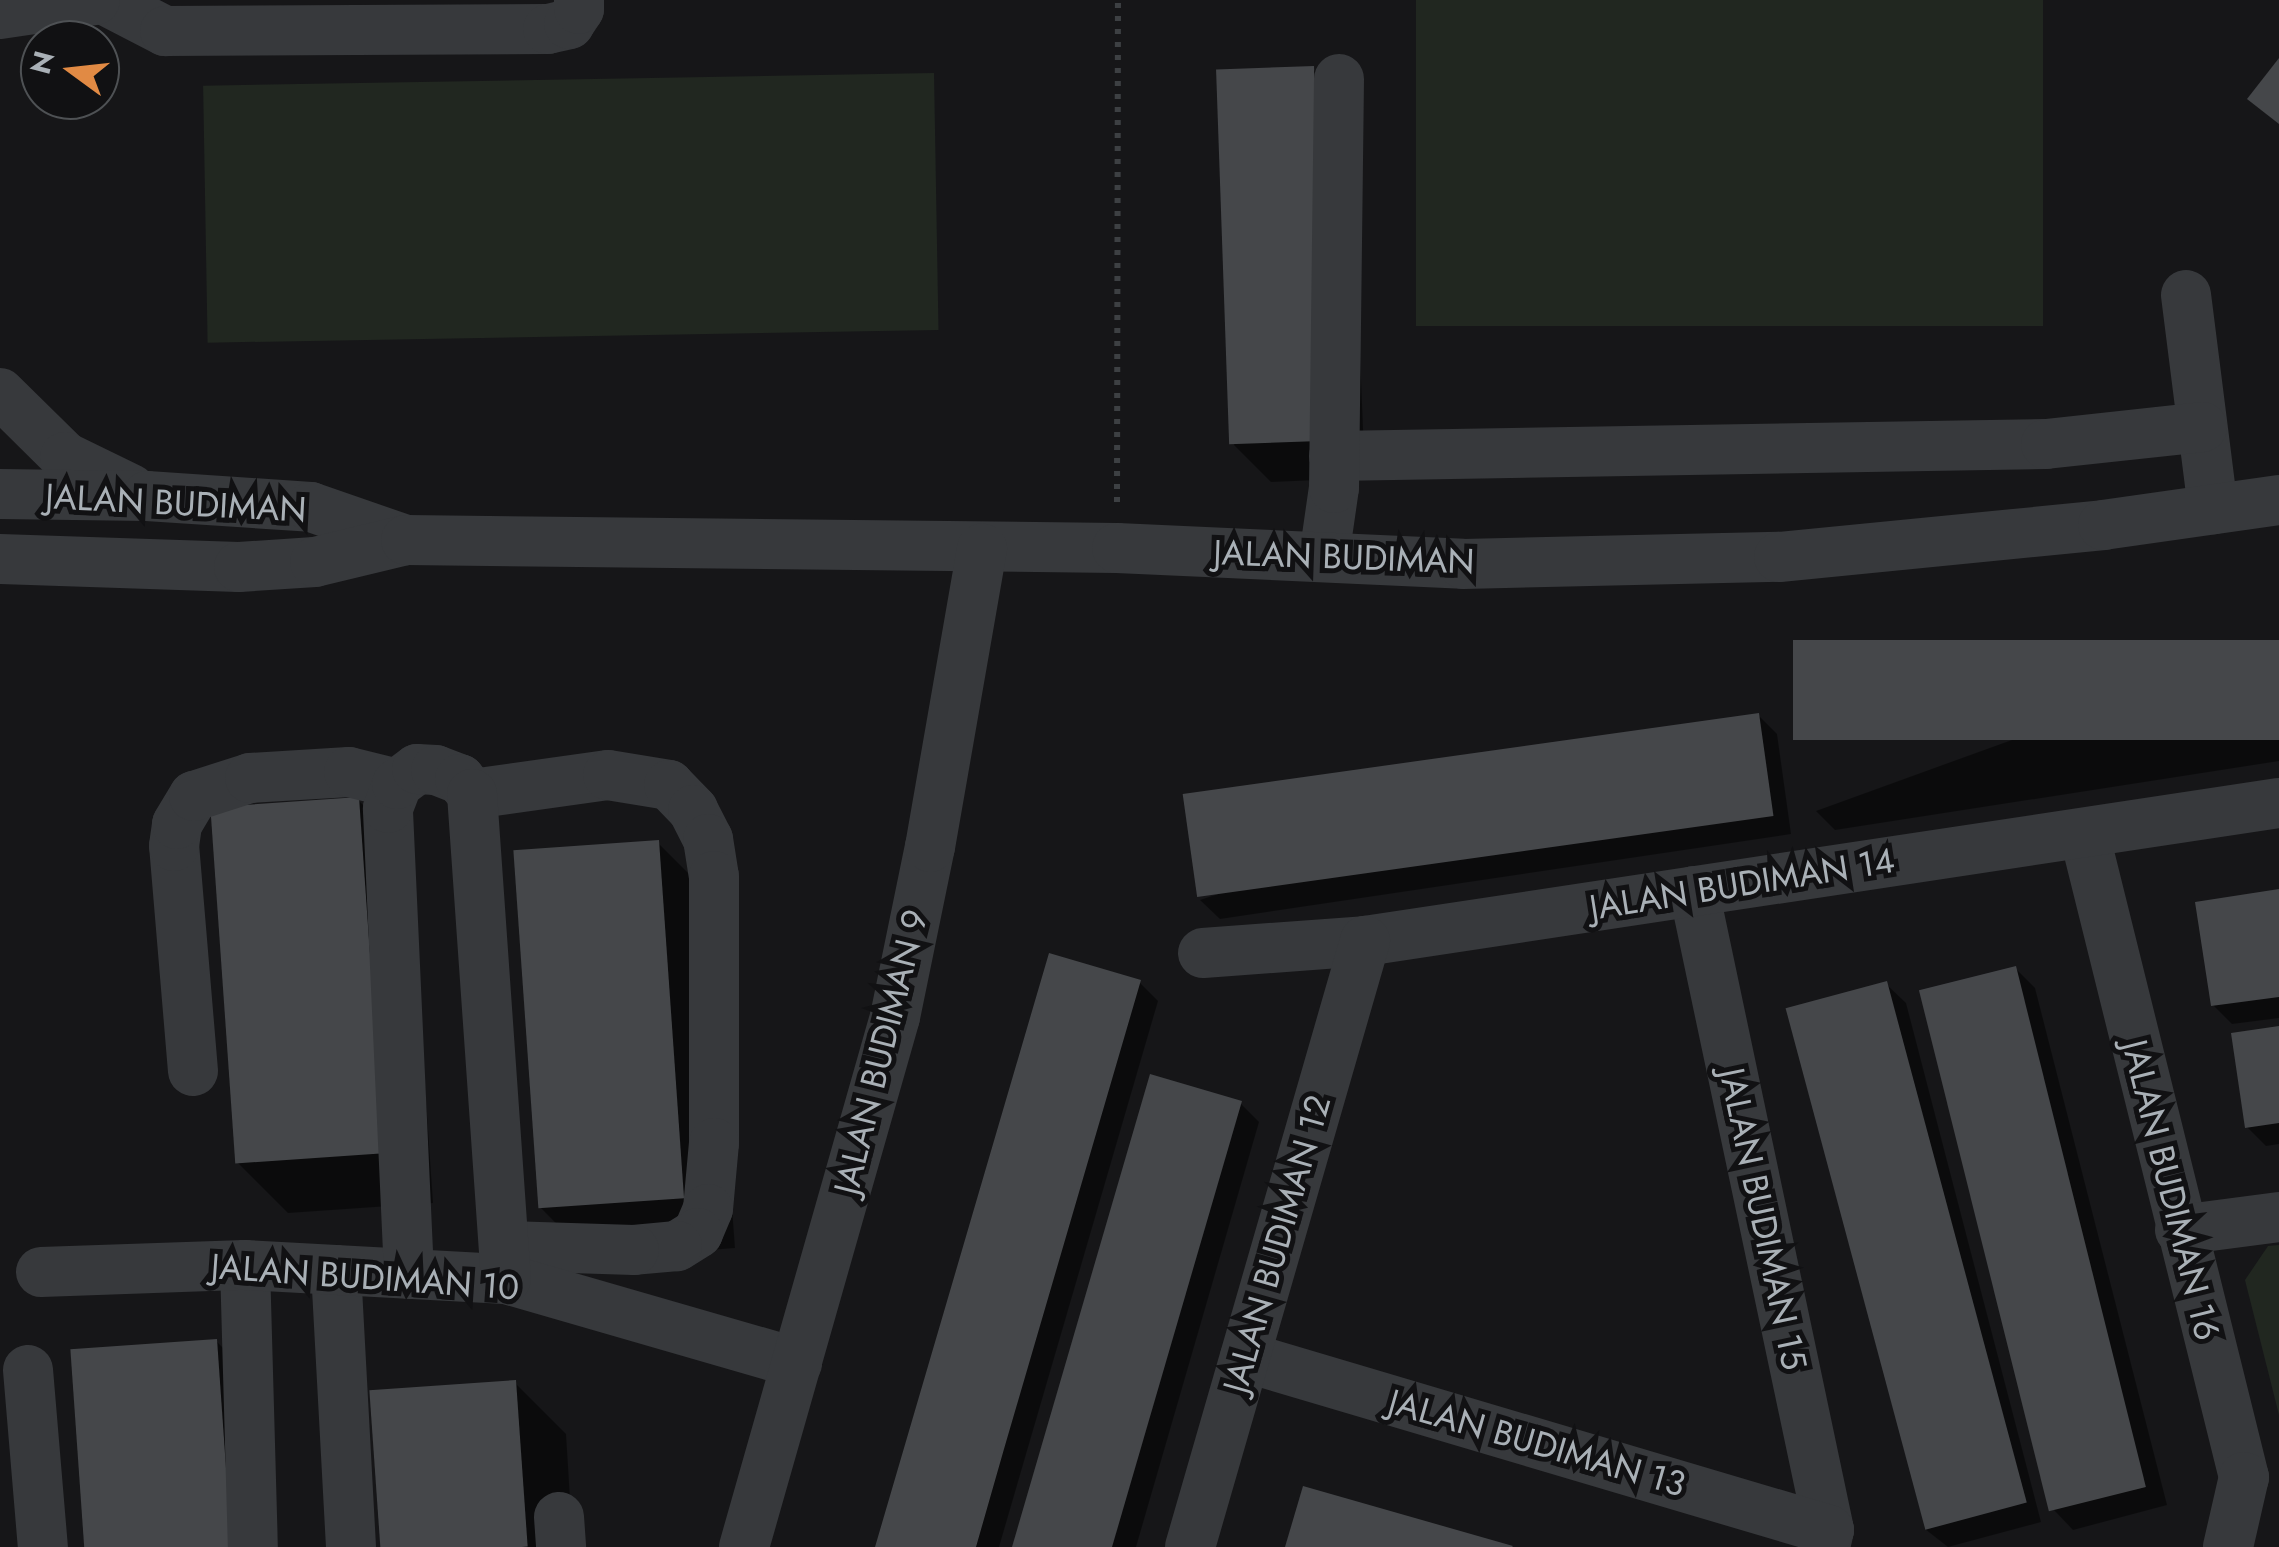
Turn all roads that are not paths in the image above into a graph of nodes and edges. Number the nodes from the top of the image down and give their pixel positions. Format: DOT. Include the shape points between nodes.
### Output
graph roads {
  1 [pos="95,0"];
  2 [pos="104,0"];
  3 [pos="579,0"];
  4 [pos="0,14"];
  5 [pos="1339,79"];
  6 [pos="2186,295"];
  7 [pos="0,392"];
  8 [pos="2202,427"];
  9 [pos="1334,456"];
  10 [pos="0,494"];
  11 [pos="147,496"];
  12 [pos="2279,500"];
  13 [pos="2213,509"];
  14 [pos="406,540"];
  15 [pos="982,549"];
  16 [pos="1324,557"];
  17 [pos="0,559"];
  18 [pos="397,784"];
  19 [pos="472,794"];
  20 [pos="2279,804"];
  21 [pos="2084,833"];
  22 [pos="1694,891"];
  23 [pos="1365,941"];
  24 [pos="1203,952"];
  25 [pos="193,1071"];
  26 [pos="2279,1217"];
  27 [pos="2180,1230"];
  28 [pos="506,1263"];
  29 [pos="245,1265"];
  30 [pos="336,1270"];
  31 [pos="42,1272"];
  32 [pos="409,1274"];
  33 [pos="1245,1357"];
  34 [pos="797,1364"];
  35 [pos="28,1370"];
  36 [pos="1827,1538"];
  37 [pos="42,1547"];
  38 [pos="253,1547"];
  39 [pos="352,1547"];
  40 [pos="744,1547"];
  41 [pos="1190,1547"];
  42 [pos="2228,1547"];
  1 -- 4 [label="street"];
  2 -- 3 [label="street" via="165,31 548,29 569,24"];
  5 -- 9 [label="street"];
  6 -- 8 [label="street"];
  7 -- 11 [label="street" via="65,457"];
  8 -- 9 [label="street" via="2046,444"];
  8 -- 13 [label="street"];
  9 -- 16 [label="street"];
  10 -- 11 [label="street, JALAN BUDIMAN"];
  11 -- 14 [label="street, JALAN BUDIMAN" via="311,506"];
  12 -- 13 [label="street, JALAN BUDIMAN"];
  13 -- 16 [label="street, JALAN BUDIMAN" via="1779,557 1463,564"];
  14 -- 15 [label="street, JALAN BUDIMAN"];
  14 -- 17 [label="street, JALAN BUDIMAN" via="315,562 239,567"];
  15 -- 16 [label="street, JALAN BUDIMAN"];
  15 -- 34 [label="street, JALAN BUDIMAN 9" via="895,1017"];
  18 -- 19 [label="street" via="417,769 436,770 460,779"];
  18 -- 25 [label="street" via="349,772 269,776 194,796 176,824 174,846"];
  18 -- 32 [label="street" via="388,808"];
  19 -- 28 [label="street"];
  19 -- 28 [label="street" via="608,775 669,785 708,839 714,876 714,1143 708,1209 698,1234 676,1246"];
  20 -- 21 [label="street, JALAN BUDIMAN 14"];
  21 -- 22 [label="street, JALAN BUDIMAN 14"];
  21 -- 27 [label="street, JALAN BUDIMAN 16"];
  22 -- 23 [label="street, JALAN BUDIMAN 14"];
  22 -- 36 [label="street, JALAN BUDIMAN 15"];
  23 -- 24 [label="street, JALAN BUDIMAN 14"];
  23 -- 33 [label="street, JALAN BUDIMAN 12"];
  26 -- 27 [label="street"];
  27 -- 42 [label="street, JALAN BUDIMAN 16" via="2244,1477"];
  28 -- 32 [label="street, JALAN BUDIMAN 10"];
  28 -- 34 [label="street, JALAN BUDIMAN 10"];
  29 -- 30 [label="street, JALAN BUDIMAN 10"];
  29 -- 31 [label="street, JALAN BUDIMAN 10"];
  29 -- 38 [label="street"];
  30 -- 32 [label="street, JALAN BUDIMAN 10"];
  30 -- 39 [label="street"];
  33 -- 36 [label="street, JALAN BUDIMAN 13"];
  33 -- 41 [label="street, JALAN BUDIMAN 12"];
  34 -- 40 [label="street, JALAN BUDIMAN 9"];
  35 -- 37 [label="street"];
}
